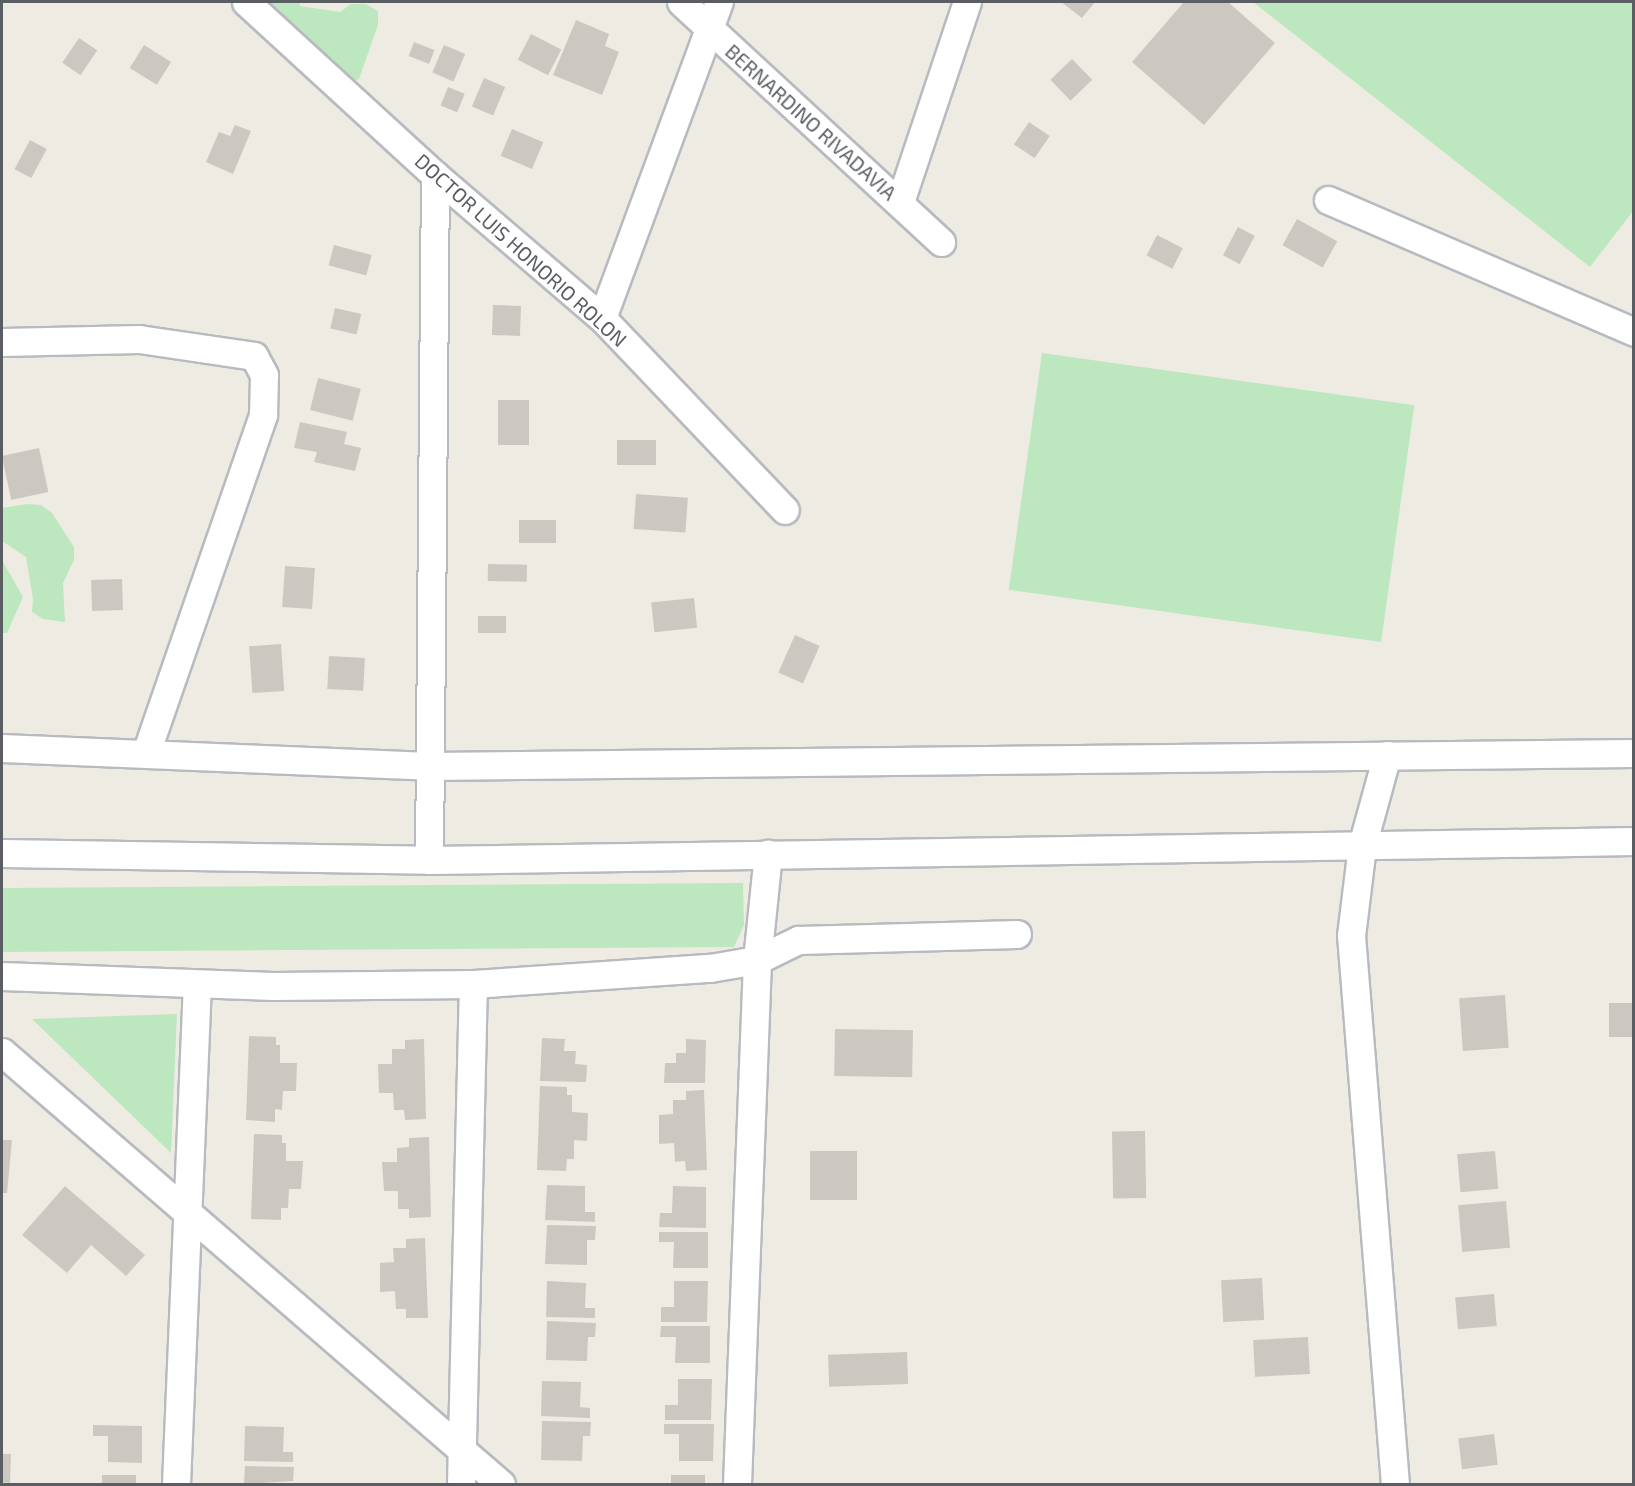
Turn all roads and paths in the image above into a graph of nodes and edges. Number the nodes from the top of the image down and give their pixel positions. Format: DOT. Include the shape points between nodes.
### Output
graph roads {
  1 [pos="246,2"];
  2 [pos="681,2"];
  3 [pos="719,2"];
  4 [pos="967,2"];
  5 [pos="710,31"];
  6 [pos="435,175"];
  7 [pos="1328,200"];
  8 [pos="900,201"];
  9 [pos="941,242"];
  10 [pos="602,318"];
  11 [pos="1634,332"];
  12 [pos="2,342"];
  13 [pos="785,510"];
  14 [pos="2,748"];
  15 [pos="146,752"];
  16 [pos="1634,753"];
  17 [pos="1387,756"];
  18 [pos="429,766"];
  19 [pos="1634,841"];
  20 [pos="1362,846"];
  21 [pos="2,853"];
  22 [pos="768,854"];
  23 [pos="429,860"];
  24 [pos="1017,934"];
  25 [pos="757,960"];
  26 [pos="2,976"];
  27 [pos="473,984"];
  28 [pos="197,985"];
  29 [pos="2,1052"];
  30 [pos="187,1212"];
  31 [pos="461,1447"];
  32 [pos="176,1485"];
  33 [pos="461,1485"];
  34 [pos="501,1485"];
  35 [pos="737,1485"];
  36 [pos="1395,1485"];
  1 -- 6 [label="street, DOCTOR LUIS HONORIO ROLON"];
  2 -- 5 [label="street, BERNARDINO RIVADAVIA"];
  3 -- 5 [label="street"];
  4 -- 8 [label="street"];
  5 -- 8 [label="street, BERNARDINO RIVADAVIA"];
  5 -- 10 [label="street"];
  6 -- 10 [label="street, DOCTOR LUIS HONORIO ROLON"];
  6 -- 18 [label="street"];
  7 -- 11 [label="street"];
  8 -- 9 [label="street, BERNARDINO RIVADAVIA"];
  10 -- 13 [label="street, DOCTOR LUIS HONORIO ROLON"];
  12 -- 15 [label="street" via="139,339 254,356 264,375 263,415"];
  14 -- 15 [label="street"];
  15 -- 18 [label="street"];
  16 -- 17 [label="street"];
  17 -- 18 [label="street"];
  17 -- 20 [label="street"];
  18 -- 23 [label="street"];
  19 -- 20 [label="street"];
  20 -- 22 [label="street"];
  20 -- 36 [label="street" via="1352,935"];
  21 -- 23 [label="street"];
  22 -- 23 [label="street"];
  22 -- 25 [label="street"];
  24 -- 25 [label="street" via="798,940"];
  25 -- 27 [label="street" via="710,968"];
  25 -- 35 [label="street"];
  26 -- 28 [label="street"];
  27 -- 28 [label="street"];
  27 -- 31 [label="street"];
  28 -- 30 [label="street"];
  29 -- 30 [label="street"];
  30 -- 31 [label="street"];
  30 -- 32 [label="street"];
  31 -- 33 [label="street"];
  31 -- 34 [label="street"];
}
